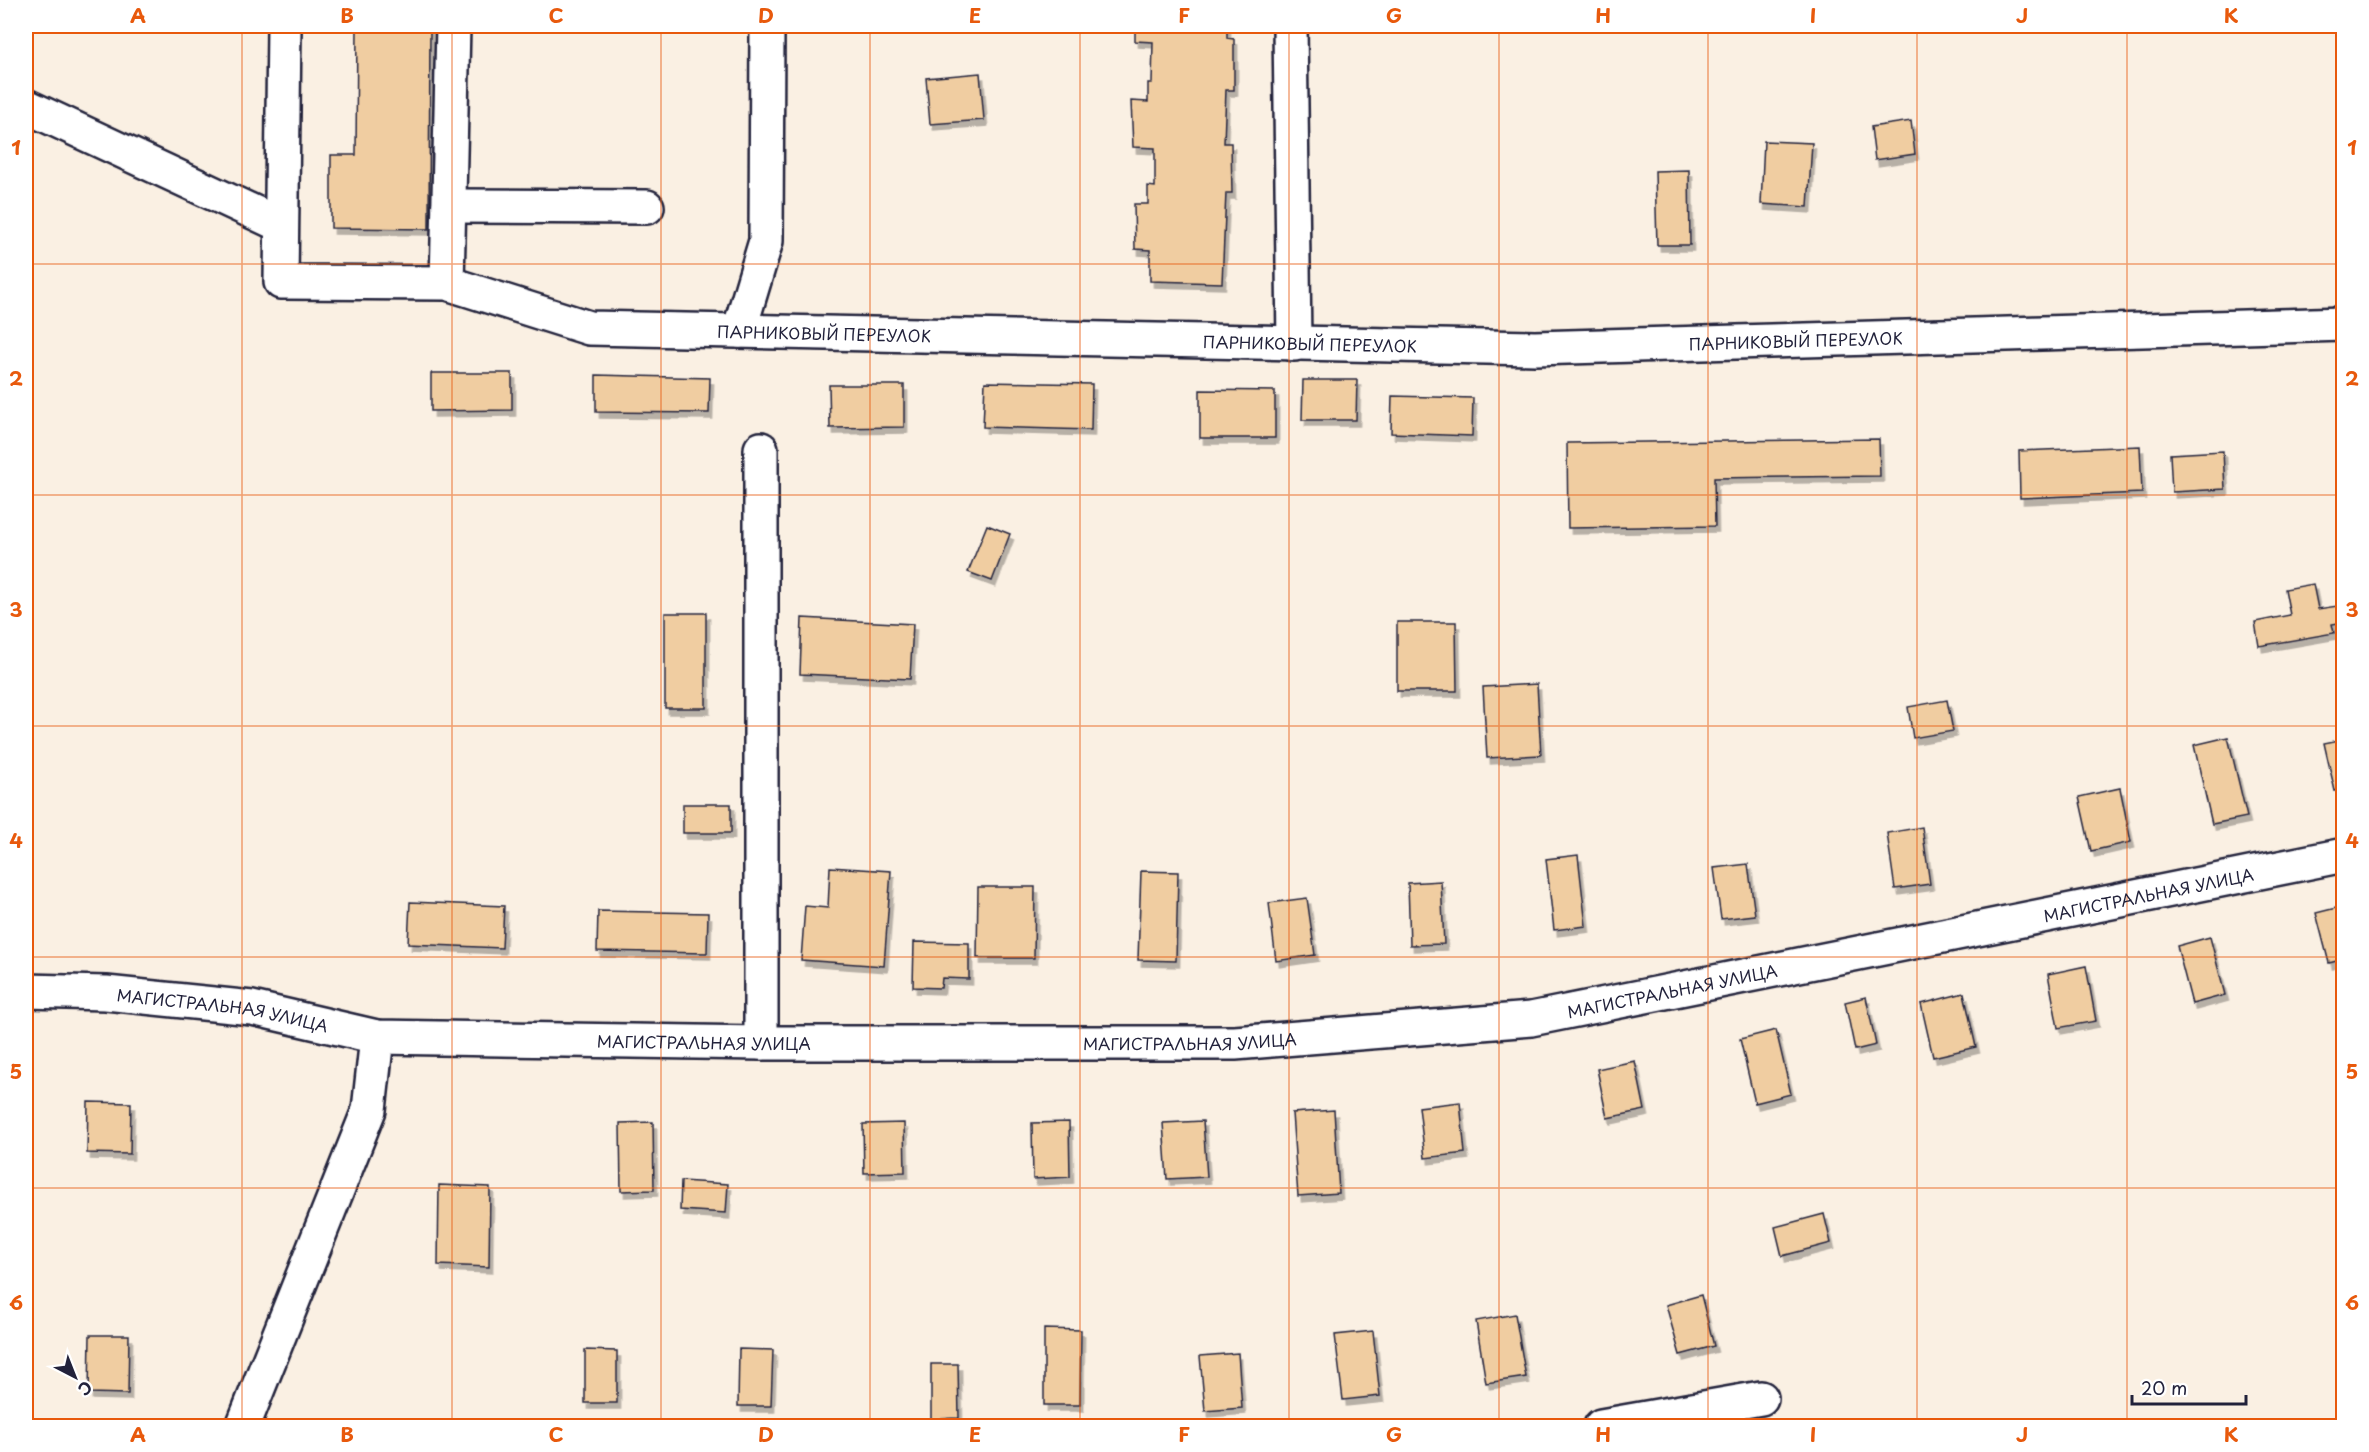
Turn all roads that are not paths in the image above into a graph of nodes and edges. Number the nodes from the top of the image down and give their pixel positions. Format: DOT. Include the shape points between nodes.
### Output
graph roads {
  1 [pos="284,26"];
  2 [pos="453,26"];
  3 [pos="767,26"];
  4 [pos="1290,26"];
  5 [pos="26,106"];
  6 [pos="449,206"];
  7 [pos="647,207"];
  8 [pos="281,225"];
  9 [pos="447,284"];
  10 [pos="2343,324"];
  11 [pos="739,331"];
  12 [pos="1294,344"];
  13 [pos="761,449"];
  14 [pos="2343,855"];
  15 [pos="26,992"];
  16 [pos="377,1037"];
  17 [pos="761,1043"];
  18 [pos="1761,1398"];
  19 [pos="243,1426"];
  20 [pos="1601,1426"];
  1 -- 8 [label="street"];
  2 -- 6 [label="street"];
  3 -- 11 [label="street" via="766,241"];
  4 -- 12 [label="street"];
  5 -- 8 [label="street"];
  6 -- 7 [label="street"];
  6 -- 9 [label="street"];
  8 -- 9 [label="street, ПАРНИКОВЫЙ ПЕРЕУЛОК" via="281,282"];
  9 -- 11 [label="street, ПАРНИКОВЫЙ ПЕРЕУЛОК" via="589,328"];
  10 -- 12 [label="street, ПАРНИКОВЫЙ ПЕРЕУЛОК" via="1535,348"];
  11 -- 12 [label="street, ПАРНИКОВЫЙ ПЕРЕУЛОК"];
  13 -- 17 [label="street"];
  14 -- 17 [label="street, МАГИСТРАЛЬНАЯ УЛИЦА" via="1531,1019 1235,1043"];
  15 -- 16 [label="street, МАГИСТРАЛЬНАЯ УЛИЦА" via="106,993 252,1008"];
  16 -- 17 [label="street, МАГИСТРАЛЬНАЯ УЛИЦА"];
  16 -- 19 [label="street" via="369,1110"];
  18 -- 20 [label="street"];
}
